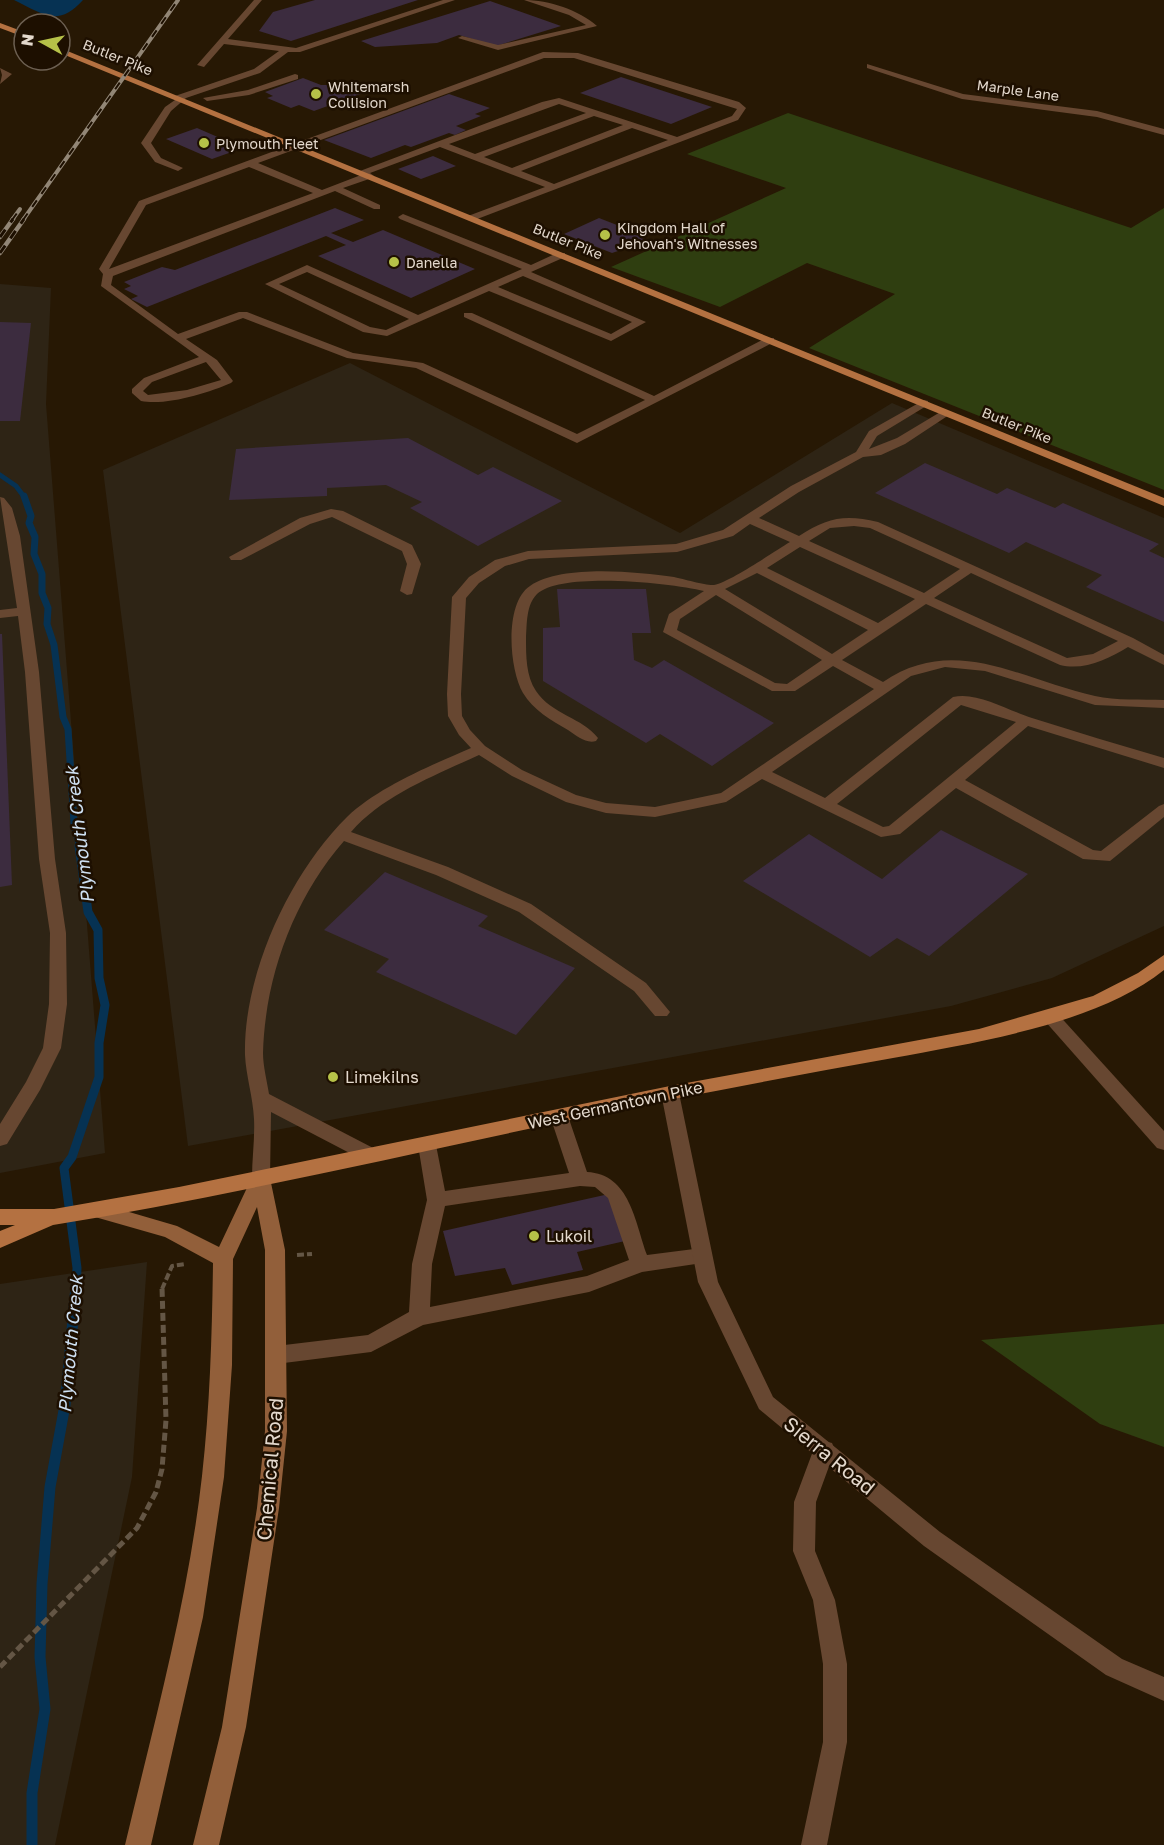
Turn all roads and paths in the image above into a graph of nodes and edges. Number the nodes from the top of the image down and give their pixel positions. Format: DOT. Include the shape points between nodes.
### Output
graph roads {
  1 [pos="258,0"];
  2 [pos="451,0"];
  3 [pos="528,0"];
  4 [pos="462,38"];
  5 [pos="221,41"];
  6 [pos="286,50"];
  7 [pos="72,55"];
  8 [pos="201,64"];
  9 [pos="870,66"];
  10 [pos="0,71"];
  11 [pos="295,77"];
  12 [pos="0,81"];
  13 [pos="184,100"];
  14 [pos="596,112"];
  15 [pos="632,125"];
  16 [pos="1164,132"];
  17 [pos="677,140"];
  18 [pos="441,144"];
  19 [pos="295,146"];
  20 [pos="475,157"];
  21 [pos="249,163"];
  22 [pos="178,168"];
  23 [pos="512,171"];
  24 [pos="366,175"];
  25 [pos="555,187"];
  26 [pos="335,188"];
  27 [pos="321,193"];
  28 [pos="377,207"];
  29 [pos="403,217"];
  30 [pos="472,218"];
  31 [pos="561,255"];
  32 [pos="526,270"];
  33 [pos="108,274"];
  34 [pos="488,287"];
  35 [pos="468,315"];
  36 [pos="418,319"];
  37 [pos="177,338"];
  38 [pos="770,340"];
  39 [pos="206,358"];
  40 [pos="654,400"];
  41 [pos="924,403"];
  42 [pos="946,412"];
  43 [pos="860,454"];
  44 [pos="0,501"];
  45 [pos="1164,502"];
  46 [pos="750,519"];
  47 [pos="800,540"];
  48 [pos="236,557"];
  49 [pos="757,568"];
  50 [pos="970,568"];
  51 [pos="714,590"];
  52 [pos="407,591"];
  53 [pos="925,597"];
  54 [pos="22,611"];
  55 [pos="0,614"];
  56 [pos="878,629"];
  57 [pos="1128,641"];
  58 [pos="831,660"];
  59 [pos="1164,661"];
  60 [pos="883,688"];
  61 [pos="1164,704"];
  62 [pos="1026,721"];
  63 [pos="591,738"];
  64 [pos="480,749"];
  65 [pos="1164,763"];
  66 [pos="761,773"];
  67 [pos="955,781"];
  68 [pos="826,805"];
  69 [pos="1164,809"];
  70 [pos="341,834"];
  71 [pos="1164,961"];
  72 [pos="662,1012"];
  73 [pos="1050,1016"];
  74 [pos="669,1093"];
  75 [pos="260,1098"];
  76 [pos="559,1116"];
  77 [pos="0,1139"];
  78 [pos="1164,1143"];
  79 [pos="427,1145"];
  80 [pos="370,1155"];
  81 [pos="261,1178"];
  82 [pos="580,1179"];
  83 [pos="437,1200"];
  84 [pos="95,1210"];
  85 [pos="0,1217"];
  86 [pos="54,1217"];
  87 [pos="0,1240"];
  88 [pos="702,1256"];
  89 [pos="223,1260"];
  90 [pos="640,1264"];
  91 [pos="172,1266"];
  92 [pos="418,1317"];
  93 [pos="276,1355"];
  94 [pos="824,1450"];
  95 [pos="0,1667"];
  96 [pos="1164,1689"];
  97 [pos="138,1845"];
  98 [pos="206,1845"];
  99 [pos="813,1845"];
  1 -- 5 [label="street"];
  2 -- 6 [label="street" via="297,50"];
  3 -- 4 [label="street" via="572,13 593,26 498,48"];
  5 -- 6 [label="street"];
  5 -- 8 [label="street"];
  6 -- 13 [label="street" via="257,70"];
  7 -- 13 [label="main road, Butler Pike"];
  9 -- 16 [label="street, Marple Lane" via="962,96 1097,114"];
  10 -- 12 [label="street" via="8,74"];
  11 -- 13 [label="street" via="249,92"];
  13 -- 19 [label="main road, Butler Pike"];
  13 -- 22 [label="street" via="168,109 146,143 158,160"];
  14 -- 15 [label="street"];
  14 -- 18 [label="street" via="568,102 551,102"];
  14 -- 20 [label="street"];
  15 -- 17 [label="street"];
  15 -- 23 [label="street"];
  17 -- 19 [label="street" via="735,118 742,108 564,53 543,55"];
  17 -- 25 [label="street"];
  18 -- 20 [label="street"];
  18 -- 24 [label="street"];
  19 -- 21 [label="street"];
  19 -- 24 [label="main road, Butler Pike"];
  20 -- 23 [label="street"];
  21 -- 27 [label="street"];
  21 -- 33 [label="street" via="142,203 104,269"];
  23 -- 25 [label="street"];
  24 -- 26 [label="street"];
  24 -- 30 [label="main road, Butler Pike"];
  25 -- 30 [label="street"];
  26 -- 27 [label="street"];
  26 -- 28 [label="street"];
  27 -- 33 [label="street"];
  29 -- 32 [label="street"];
  30 -- 31 [label="main road, Butler Pike"];
  31 -- 32 [label="street"];
  31 -- 38 [label="main road, Butler Pike"];
  32 -- 34 [label="street"];
  32 -- 34 [label="street" via="641,322 611,338"];
  33 -- 37 [label="street" via="106,286"];
  34 -- 36 [label="street"];
  35 -- 40 [label="street"];
  36 -- 36 [label="street" via="387,333 368,330 270,284 308,268"];
  37 -- 39 [label="street"];
  37 -- 40 [label="street" via="243,314 351,356 419,365 577,439"];
  38 -- 40 [label="street"];
  38 -- 41 [label="main road, Butler Pike"];
  39 -- 39 [label="street" via="224,371 227,381 163,398 145,399 136,391 148,380"];
  41 -- 42 [label="main road, Butler Pike"];
  41 -- 43 [label="street" via="873,434"];
  42 -- 43 [label="street" via="902,441 877,452"];
  42 -- 45 [label="main road, Butler Pike"];
  43 -- 46 [label="street"];
  44 -- 54 [label="street" via="14,536"];
  46 -- 47 [label="street"];
  46 -- 64 [label="street" via="728,533 677,548 528,555 500,563 474,580 459,597 454,694 455,716"];
  47 -- 49 [label="street"];
  47 -- 50 [label="street" via="827,524 866,523"];
  47 -- 53 [label="street"];
  48 -- 52 [label="street" via="312,518 339,514 407,548 416,564"];
  49 -- 51 [label="street"];
  49 -- 56 [label="street"];
  50 -- 53 [label="street"];
  50 -- 57 [label="street"];
  51 -- 58 [label="street"];
  51 -- 58 [label="street" via="675,617 670,632 776,688 790,688"];
  51 -- 63 [label="street" via="640,577 556,580 532,590 524,602 520,622 519,650 525,687 544,708"];
  53 -- 56 [label="street"];
  53 -- 57 [label="street" via="1065,662 1085,663"];
  54 -- 55 [label="street"];
  54 -- 77 [label="street" via="32,672 47,859 58,933 58,1004 52,1048"];
  56 -- 58 [label="street"];
  57 -- 59 [label="street"];
  58 -- 60 [label="street"];
  60 -- 61 [label="street" via="906,674 945,663 986,667 1095,701"];
  60 -- 66 [label="street"];
  62 -- 65 [label="street"];
  62 -- 67 [label="street"];
  62 -- 68 [label="street" via="958,700"];
  64 -- 66 [label="street" via="571,800 606,808 655,812 706,803 726,796"];
  64 -- 70 [label="street" via="410,781 354,819"];
  66 -- 68 [label="street"];
  67 -- 68 [label="street" via="894,830 881,832"];
  67 -- 69 [label="street" via="1089,855 1104,857"];
  70 -- 72 [label="street" via="442,871 525,908 640,987"];
  70 -- 75 [label="street" via="321,857 291,906 268,968 258,1011 254,1055"];
  71 -- 73 [label="main road, West Germantown Pike" via="1144,977 1108,995"];
  73 -- 74 [label="main road, West Germantown Pike" via="919,1047"];
  73 -- 78 [label="street"];
  74 -- 76 [label="main road, West Germantown Pike"];
  74 -- 88 [label="street, Sierra Road"];
  75 -- 80 [label="street"];
  75 -- 81 [label="street"];
  76 -- 79 [label="main road, West Germantown Pike"];
  76 -- 82 [label="street"];
  79 -- 80 [label="main road, West Germantown Pike"];
  79 -- 83 [label="street"];
  80 -- 81 [label="main road, West Germantown Pike"];
  81 -- 84 [label="main road, West Germantown Pike"];
  81 -- 89 [label="main road"];
  81 -- 93 [label="main road, Chemical Road" via="275,1250"];
  82 -- 83 [label="street"];
  82 -- 90 [label="street" via="599,1180 616,1194"];
  83 -- 92 [label="street" via="422,1264"];
  84 -- 86 [label="main road, West Germantown Pike"];
  84 -- 89 [label="main road" via="170,1231"];
  85 -- 86 [label="main road, West Germantown Pike"];
  86 -- 87 [label="main road, West Germantown Pike"];
  88 -- 90 [label="street"];
  88 -- 94 [label="street, Sierra Road" via="708,1282 766,1403"];
  89 -- 97 [label="main road" via="222,1365 213,1477 191,1617"];
  90 -- 92 [label="street" via="590,1284"];
  91 -- 95 [label="path" via="159,1293 164,1336 162,1470 152,1503 137,1528"];
  92 -- 93 [label="street" via="371,1343"];
  93 -- 98 [label="main road, Chemical Road" via="276,1431 268,1508 234,1727"];
  94 -- 96 [label="street, Sierra Road" via="932,1539 1094,1654"];
  94 -- 99 [label="street" via="805,1502 804,1551 824,1600 835,1664 835,1742"];
}
